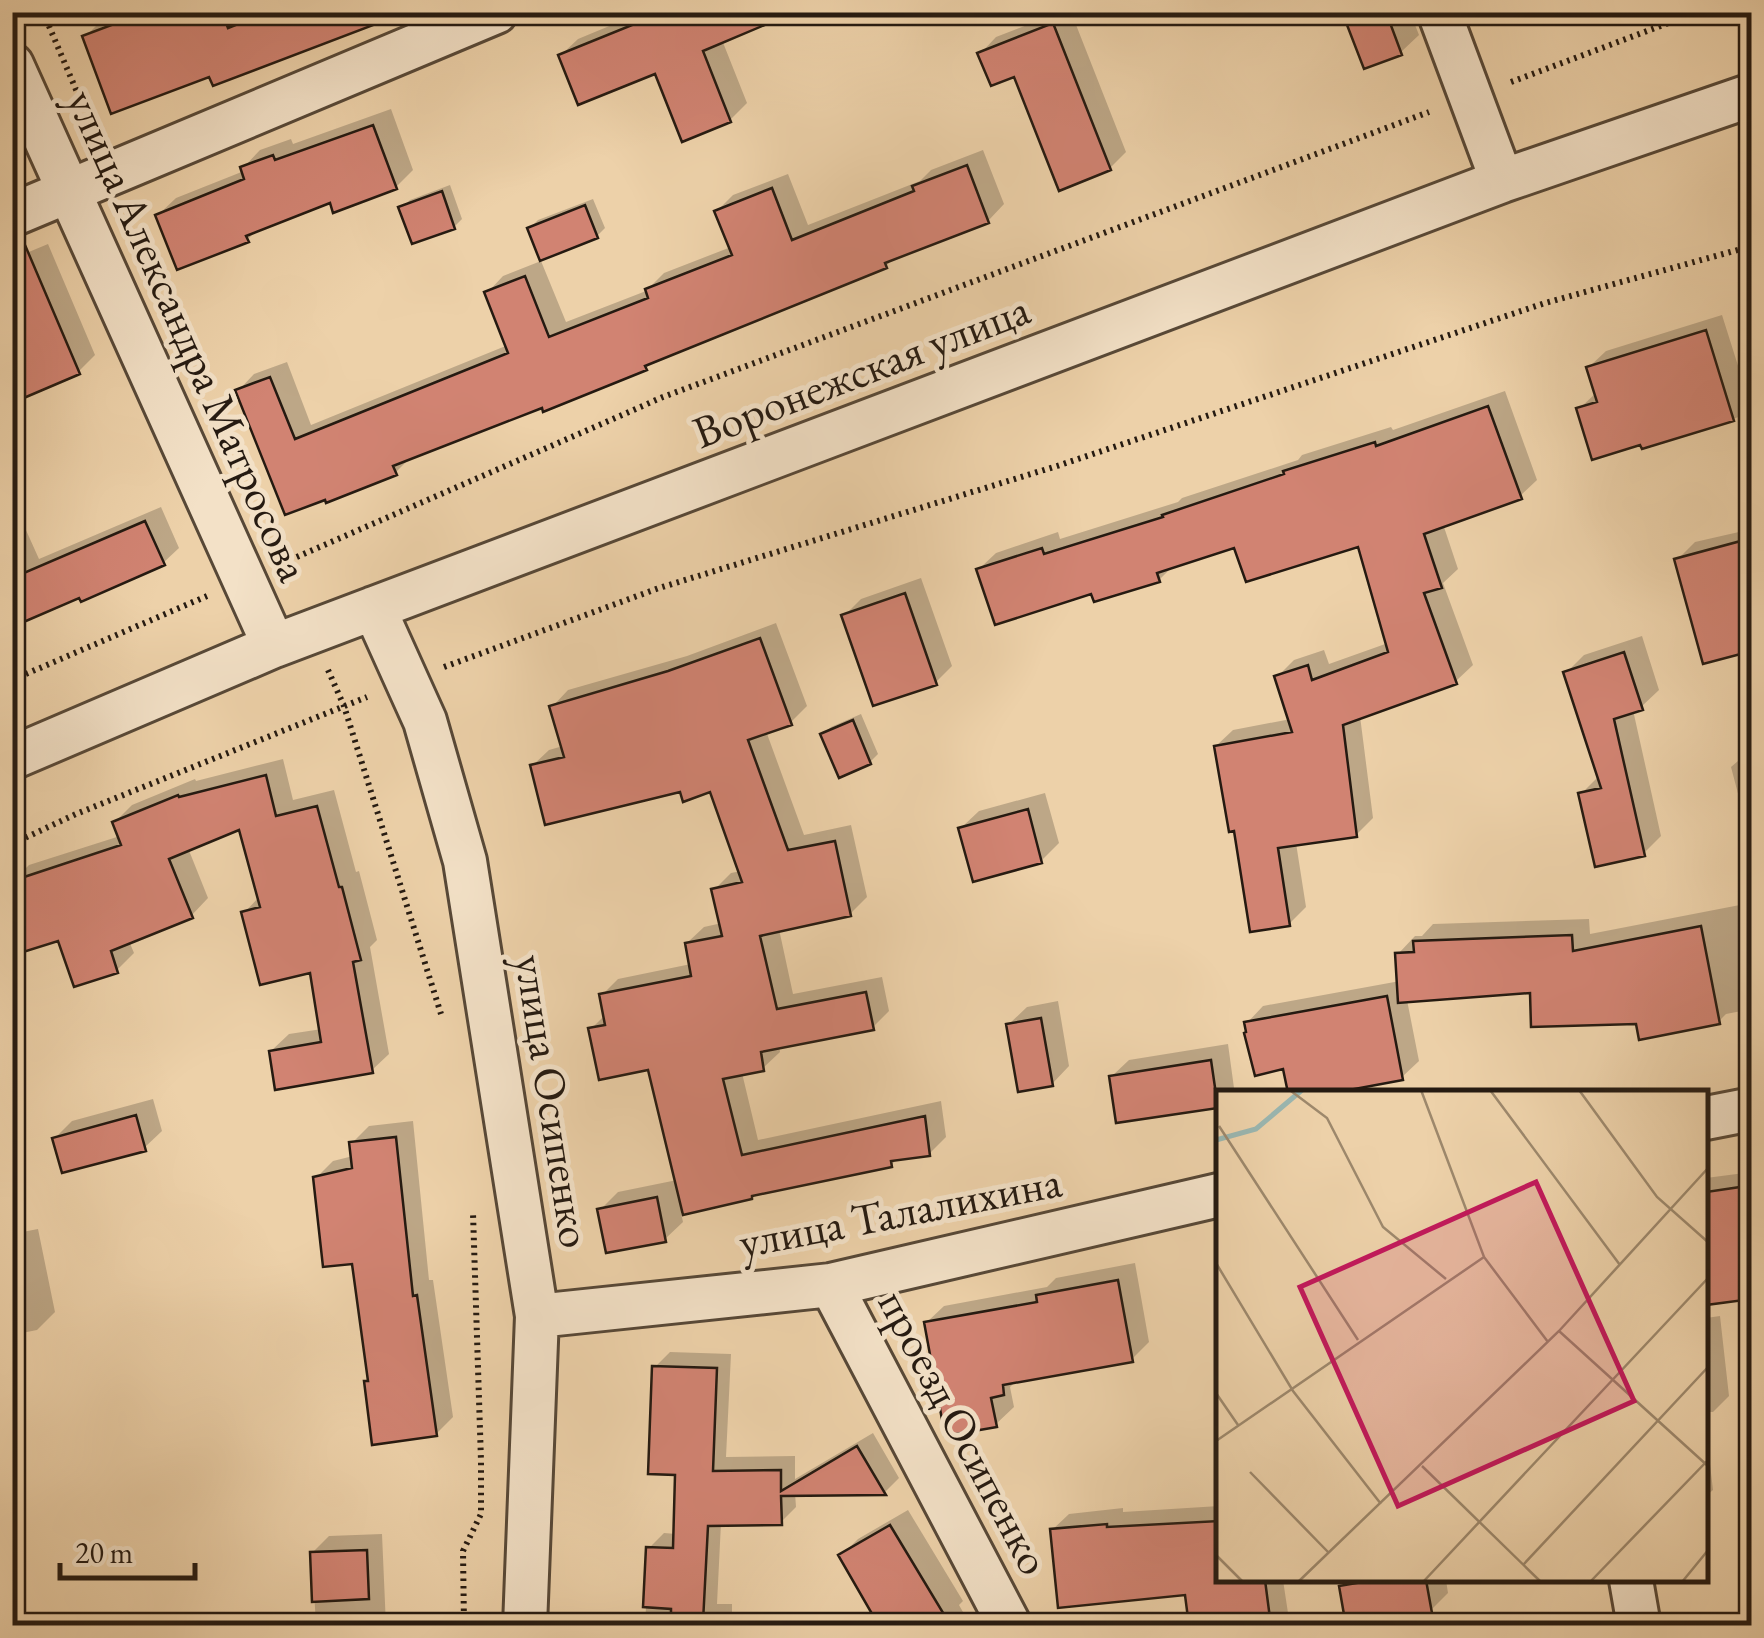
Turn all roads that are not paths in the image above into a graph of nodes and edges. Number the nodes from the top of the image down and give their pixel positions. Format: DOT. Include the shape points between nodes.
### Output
graph roads {
  1 [pos="496,12"];
  2 [pos="1439,12"];
  3 [pos="12,65"];
  4 [pos="1752,95"];
  5 [pos="1502,181"];
  6 [pos="68,192"];
  7 [pos="12,216"];
  8 [pos="374,608"];
  9 [pos="293,639"];
  10 [pos="12,758"];
  11 [pos="1752,1109"];
  12 [pos="1709,1117"];
  13 [pos="1216,1197"];
  14 [pos="830,1285"];
  15 [pos="537,1316"];
  16 [pos="1632,1583"];
  17 [pos="525,1626"];
  18 [pos="1010,1626"];
  19 [pos="1639,1626"];
  1 -- 6 [label="street"];
  2 -- 5 [label="street"];
  3 -- 6 [label="street, улица Александра Матросова"];
  4 -- 5 [label="street, Воронежская улица"];
  5 -- 8 [label="street, Воронежская улица"];
  6 -- 7 [label="street"];
  6 -- 9 [label="street, улица Александра Матросова" via="244,580"];
  8 -- 9 [label="street, Воронежская улица"];
  8 -- 15 [label="street, улица Осипенко" via="425,720 466,861"];
  9 -- 10 [label="street, Воронежская улица"];
  11 -- 12 [label="street"];
  13 -- 14 [label="street, улица Талалихина"];
  14 -- 15 [label="street, улица Талалихина"];
  14 -- 18 [label="street, проезд Осипенко"];
  15 -- 17 [label="street, улица Осипенко"];
  16 -- 19 [label="street"];
}
